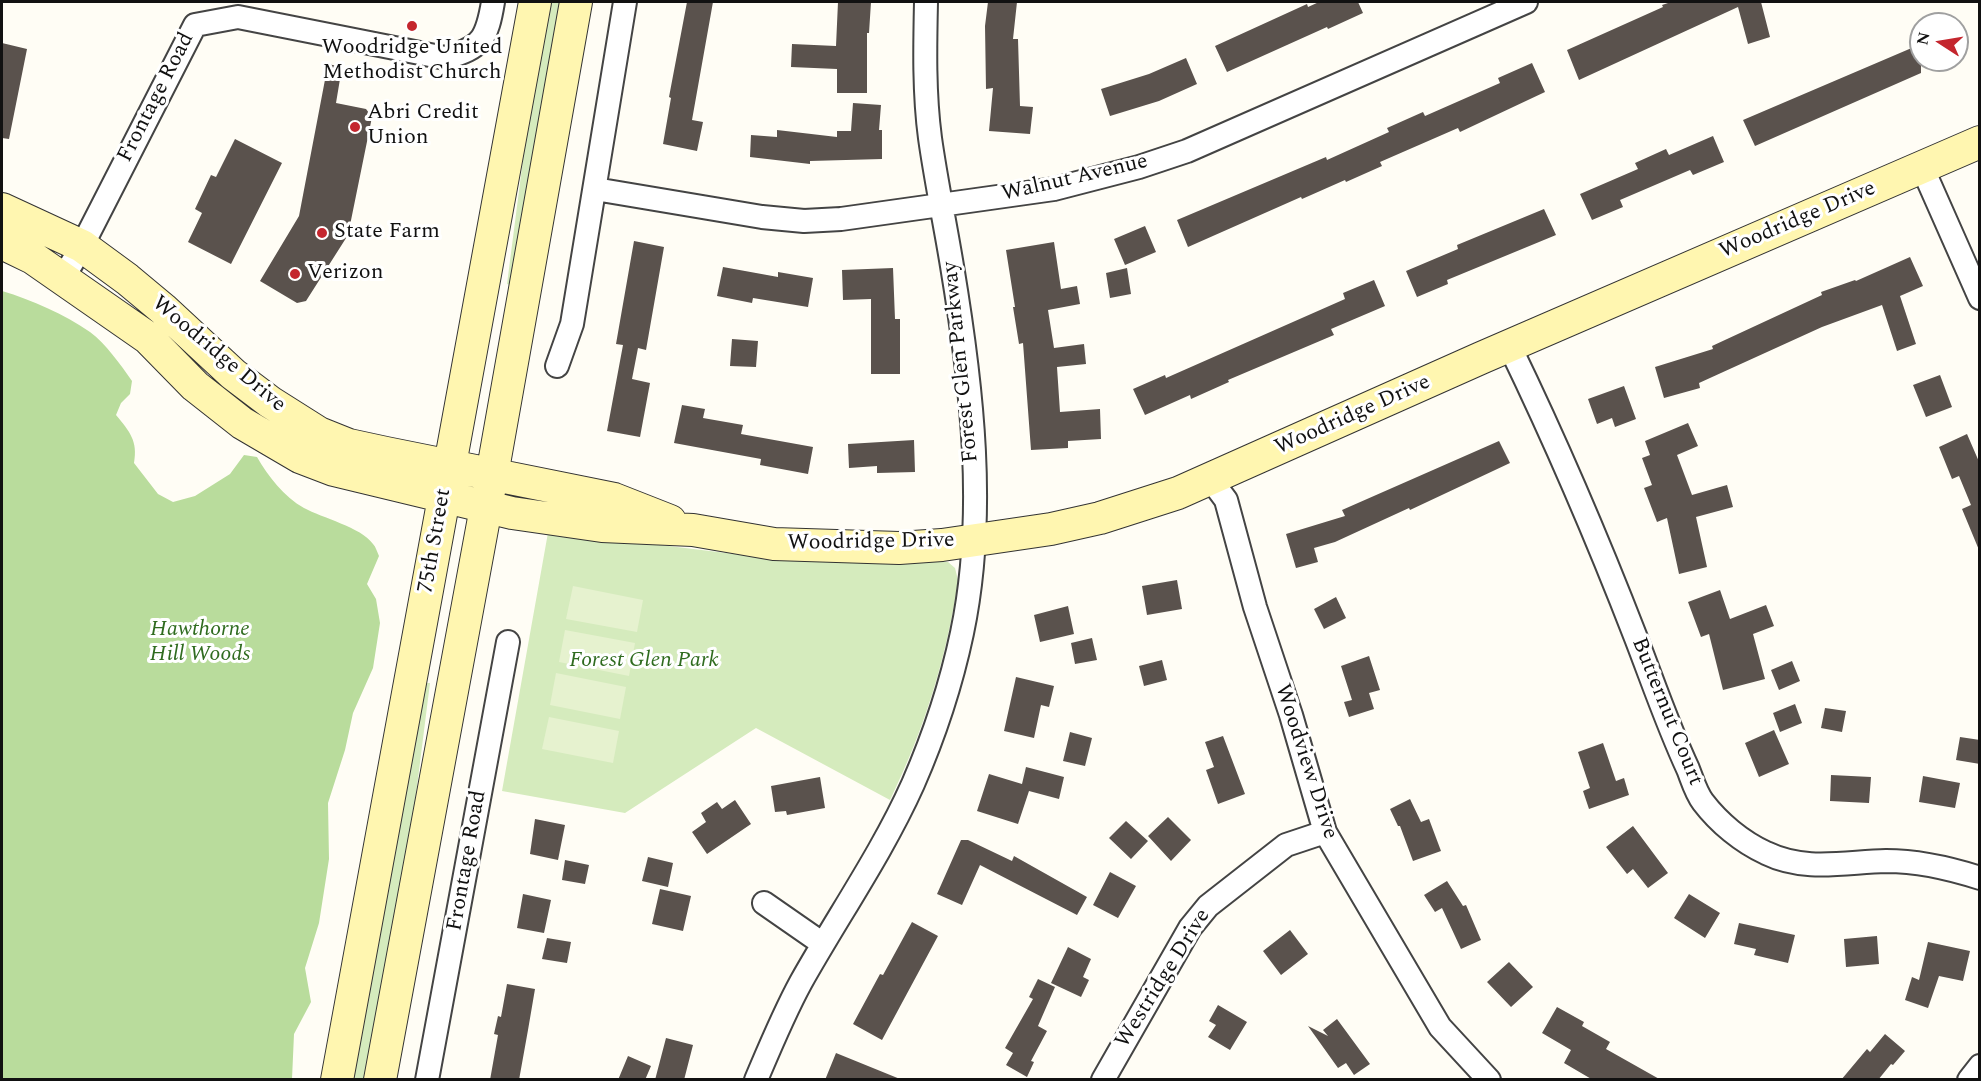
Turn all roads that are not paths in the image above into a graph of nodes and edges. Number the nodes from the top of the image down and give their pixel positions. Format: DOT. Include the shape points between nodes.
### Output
graph roads {
  1 [pos="493,2"];
  2 [pos="535,2"];
  3 [pos="576,2"];
  4 [pos="625,2"];
  5 [pos="926,2"];
  6 [pos="1526,2"];
  7 [pos="1980,142"];
  8 [pos="1922,167"];
  9 [pos="595,189"];
  10 [pos="941,204"];
  11 [pos="2,209"];
  12 [pos="2,243"];
  13 [pos="82,246"];
  14 [pos="63,278"];
  15 [pos="1980,298"];
  16 [pos="1510,347"];
  17 [pos="557,366"];
  18 [pos="450,466"];
  19 [pos="492,475"];
  20 [pos="1211,480"];
  21 [pos="444,497"];
  22 [pos="486,507"];
  23 [pos="693,531"];
  24 [pos="974,541"];
  25 [pos="508,642"];
  26 [pos="1325,832"];
  27 [pos="1980,878"];
  28 [pos="764,903"];
  29 [pos="823,945"];
  30 [pos="1980,1066"];
  31 [pos="337,1080"];
  32 [pos="380,1080"];
  33 [pos="427,1080"];
  34 [pos="756,1080"];
  35 [pos="1103,1080"];
  36 [pos="1489,1080"];
  37 [pos="1969,1080"];
  1 -- 13 [label="street, Frontage Road" via="485,35 469,51 446,58 238,17 195,25"];
  2 -- 18 [label="street, 75th Street"];
  3 -- 19 [label="street, 75th Street"];
  4 -- 9 [label="street"];
  5 -- 10 [label="street, Forest Glen Parkway" via="926,95"];
  6 -- 10 [label="street, Walnut Avenue" via="1177,154 1054,189"];
  7 -- 8 [label="street, Woodridge Drive"];
  8 -- 15 [label="street"];
  8 -- 16 [label="street, Woodridge Drive"];
  9 -- 10 [label="street, Walnut Avenue" via="804,221"];
  9 -- 17 [label="street" via="572,324"];
  10 -- 24 [label="street, Forest Glen Parkway" via="972,415"];
  11 -- 13 [label="street, Woodridge Drive"];
  12 -- 14 [label="street, Woodridge Drive"];
  13 -- 14 [label="street, Frontage Road"];
  13 -- 18 [label="street, Woodridge Drive" via="154,301 233,374 303,424 349,444"];
  14 -- 21 [label="street, Woodridge Drive" via="148,338 219,406 300,457 334,470"];
  16 -- 20 [label="street, Woodridge Drive"];
  16 -- 27 [label="street, Butternut Court" via="1601,546 1702,801 1750,845 1788,861 1823,866 1909,862"];
  18 -- 19 [label="street, Woodridge Drive"];
  18 -- 21 [label="street, 75th Street"];
  19 -- 22 [label="street, 75th Street"];
  19 -- 23 [label="street, Woodridge Drive" via="614,499"];
  20 -- 24 [label="street, Woodridge Drive" via="1100,518"];
  20 -- 26 [label="street, Woodview Drive" via="1226,500"];
  21 -- 22 [label="street, Woodridge Drive"];
  21 -- 31 [label="street, 75th Street"];
  22 -- 23 [label="street, Woodridge Drive" via="602,526"];
  22 -- 32 [label="street, 75th Street"];
  23 -- 24 [label="street, Woodridge Drive" via="804,546 899,548"];
  24 -- 29 [label="street, Forest Glen Parkway" via="962,635 927,750 894,821"];
  25 -- 33 [label="street, Frontage Road"];
  26 -- 35 [label="street, Westridge Drive" via="1286,845 1208,906 1190,928"];
  26 -- 36 [label="street, Woodview Drive" via="1440,1027"];
  28 -- 29 [label="street"];
  29 -- 34 [label="street, Forest Glen Parkway" via="800,984"];
  30 -- 37 [label="street"];
}
